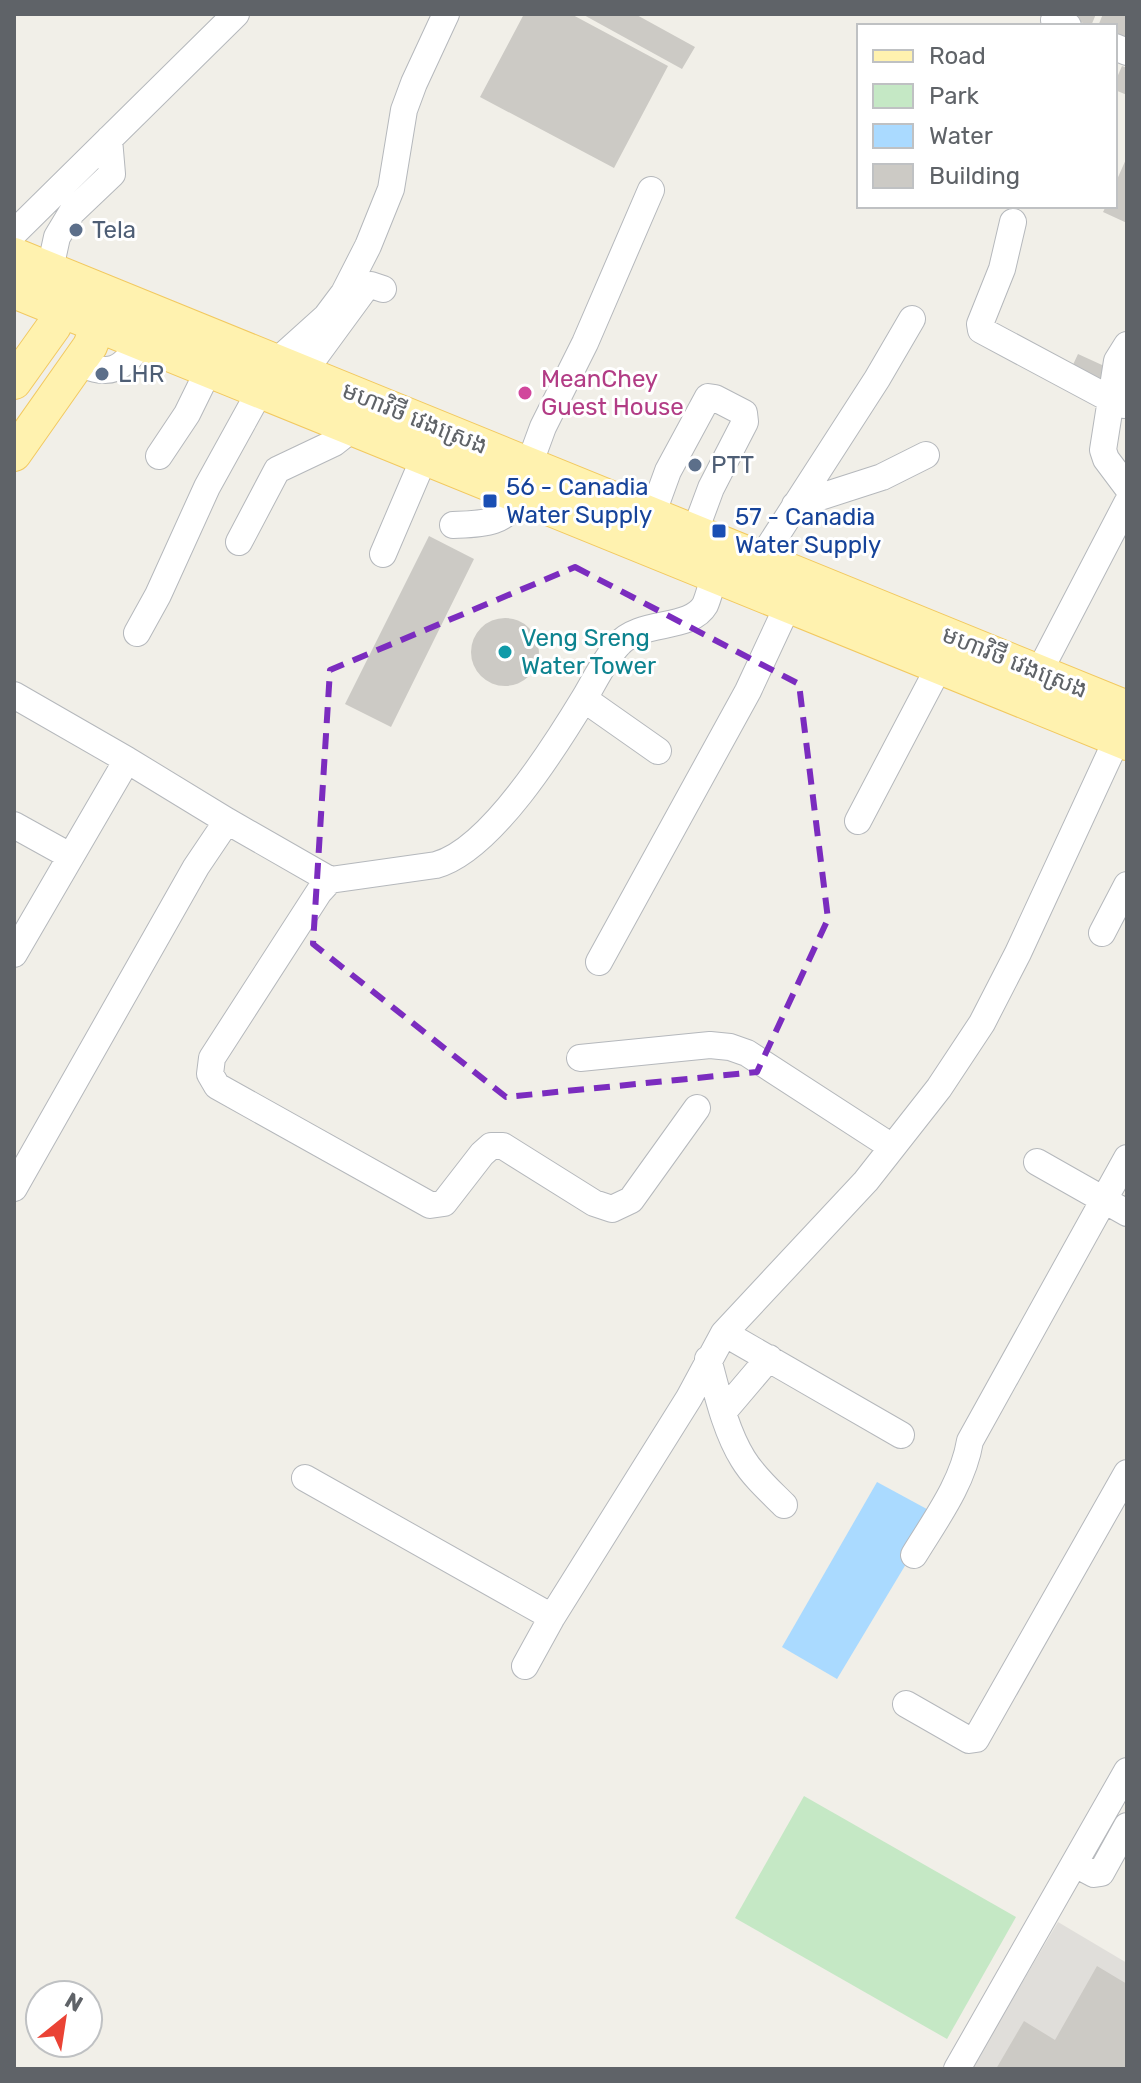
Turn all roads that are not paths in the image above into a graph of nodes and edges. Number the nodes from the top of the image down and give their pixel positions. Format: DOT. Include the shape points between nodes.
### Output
graph roads {
  1 [pos="236,14"];
  2 [pos="446,14"];
  3 [pos="109,139"];
  4 [pos="651,190"];
  5 [pos="1013,222"];
  6 [pos="14,233"];
  7 [pos="14,255"];
  8 [pos="61,286"];
  9 [pos="383,289"];
  10 [pos="14,291"];
  11 [pos="105,310"];
  12 [pos="912,319"];
  13 [pos="142,343"];
  14 [pos="1127,345"];
  15 [pos="216,355"];
  16 [pos="78,363"];
  17 [pos="279,375"];
  18 [pos="14,382"];
  19 [pos="1118,401"];
  20 [pos="353,428"];
  21 [pos="14,454"];
  22 [pos="926,455"];
  23 [pos="159,456"];
  24 [pos="424,458"];
  25 [pos="524,480"];
  26 [pos="1127,487"];
  27 [pos="1127,503"];
  28 [pos="795,505"];
  29 [pos="652,515"];
  30 [pos="453,525"];
  31 [pos="239,542"];
  32 [pos="383,554"];
  33 [pos="698,557"];
  34 [pos="761,559"];
  35 [pos="788,605"];
  36 [pos="137,633"];
  37 [pos="939,667"];
  38 [pos="1039,672"];
  39 [pos="14,695"];
  40 [pos="584,699"];
  41 [pos="1124,730"];
  42 [pos="658,751"];
  43 [pos="127,760"];
  44 [pos="227,821"];
  45 [pos="858,821"];
  46 [pos="14,825"];
  47 [pos="70,856"];
  48 [pos="330,880"];
  49 [pos="1127,885"];
  50 [pos="1102,933"];
  51 [pos="14,954"];
  52 [pos="599,962"];
  53 [pos="580,1058"];
  54 [pos="697,1108"];
  55 [pos="892,1147"];
  56 [pos="1127,1158"];
  57 [pos="1037,1162"];
  58 [pos="14,1188"];
  59 [pos="1103,1199"];
  60 [pos="1127,1213"];
  61 [pos="724,1333"];
  62 [pos="769,1358"];
  63 [pos="708,1359"];
  64 [pos="724,1411"];
  65 [pos="901,1435"];
  66 [pos="1127,1473"];
  67 [pos="305,1478"];
  68 [pos="784,1505"];
  69 [pos="914,1555"];
  70 [pos="552,1617"];
  71 [pos="525,1666"];
  72 [pos="906,1704"];
  73 [pos="1127,1771"];
  74 [pos="1127,1826"];
  75 [pos="1075,1864"];
  76 [pos="957,2069"];
  1 -- 3 [label="street"];
  2 -- 17 [label="street" via="404,110 391,189 363,257 344,293"];
  3 -- 6 [label="street"];
  3 -- 8 [label="street" via="112,174 72,212 57,237"];
  4 -- 25 [label="street"];
  5 -- 19 [label="street" via="981,330"];
  7 -- 8 [label="main road, មហាវិថី វេងស្រេង"];
  8 -- 10 [label="main road, មហាវិថី វេងស្រេង"];
  8 -- 11 [label="main road, មហាវិថី វេងស្រេង"];
  8 -- 18 [label="main road" via="54,326"];
  9 -- 17 [label="street" via="366,287"];
  11 -- 13 [label="main road, មហាវិថី វេងស្រេង"];
  11 -- 15 [label="main road, មហាវិថី វេងស្រេង"];
  11 -- 16 [label="main road"];
  12 -- 28 [label="street"];
  13 -- 15 [label="main road, មហាវិថី វេងស្រេង"];
  13 -- 16 [label="street" via="123,365 101,372"];
  14 -- 19 [label="street" via="1117,361"];
  15 -- 17 [label="main road, មហាវិថី វេងស្រេង"];
  15 -- 23 [label="street"];
  16 -- 21 [label="main road"];
  17 -- 20 [label="main road, មហាវិថី វេងស្រេង"];
  17 -- 25 [label="main road, មហាវិថី វេងស្រេង"];
  17 -- 36 [label="street" via="207,487"];
  19 -- 26 [label="street" via="1103,450"];
  20 -- 24 [label="main road, មហាវិថី វេងស្រេង"];
  20 -- 31 [label="street" via="277,470"];
  22 -- 28 [label="street" via="882,477"];
  24 -- 25 [label="main road, មហាវិថី វេងស្រេង"];
  24 -- 32 [label="street"];
  25 -- 29 [label="main road, មហាវិថី វេងស្រេង"];
  25 -- 30 [label="street" via="514,508 488,523"];
  25 -- 33 [label="main road, មហាវិថី វេងស្រេង"];
  27 -- 38 [label="street"];
  28 -- 34 [label="street"];
  29 -- 33 [label="main road, មហាវិថី វេងស្រេង"];
  29 -- 33 [label="street" via="668,471 708,397 744,413 711,488"];
  33 -- 34 [label="main road, មហាវិថី វេងស្រេង"];
  33 -- 35 [label="main road, មហាវិថី វេងស្រេង"];
  33 -- 40 [label="street" via="704,606 693,616 630,633"];
  34 -- 38 [label="main road, មហាវិថី វេងស្រេង"];
  35 -- 37 [label="main road, មហាវិថី វេងស្រេង"];
  35 -- 52 [label="street" via="748,691"];
  37 -- 41 [label="main road, មហាវិថី វេងស្រេង"];
  37 -- 45 [label="street"];
  38 -- 41 [label="main road, មហាវិថី វេងស្រេង"];
  39 -- 43 [label="street"];
  40 -- 42 [label="street"];
  40 -- 48 [label="street" via="511,805 462,853 436,865"];
  41 -- 55 [label="street" via="982,1023"];
  43 -- 44 [label="street"];
  43 -- 47 [label="street"];
  44 -- 48 [label="street"];
  44 -- 58 [label="street"];
  46 -- 47 [label="street"];
  47 -- 51 [label="street"];
  48 -- 54 [label="street" via="212,1058 210,1074 217,1086 430,1205 444,1203 491,1146 503,1146 612,1209 631,1200"];
  49 -- 50 [label="street"];
  53 -- 55 [label="street" via="730,1047"];
  55 -- 61 [label="street"];
  56 -- 59 [label="street"];
  57 -- 59 [label="street"];
  59 -- 60 [label="street"];
  59 -- 69 [label="street" via="970,1441 959,1479"];
  61 -- 62 [label="street"];
  61 -- 63 [label="street"];
  62 -- 64 [label="street"];
  62 -- 65 [label="street"];
  63 -- 64 [label="street"];
  63 -- 70 [label="street"];
  64 -- 68 [label="street" via="743,1459"];
  66 -- 72 [label="street" via="976,1739 969,1740"];
  67 -- 70 [label="street"];
  70 -- 71 [label="street"];
  73 -- 75 [label="street"];
  74 -- 75 [label="street" via="1101,1873"];
  75 -- 76 [label="street"];
}
